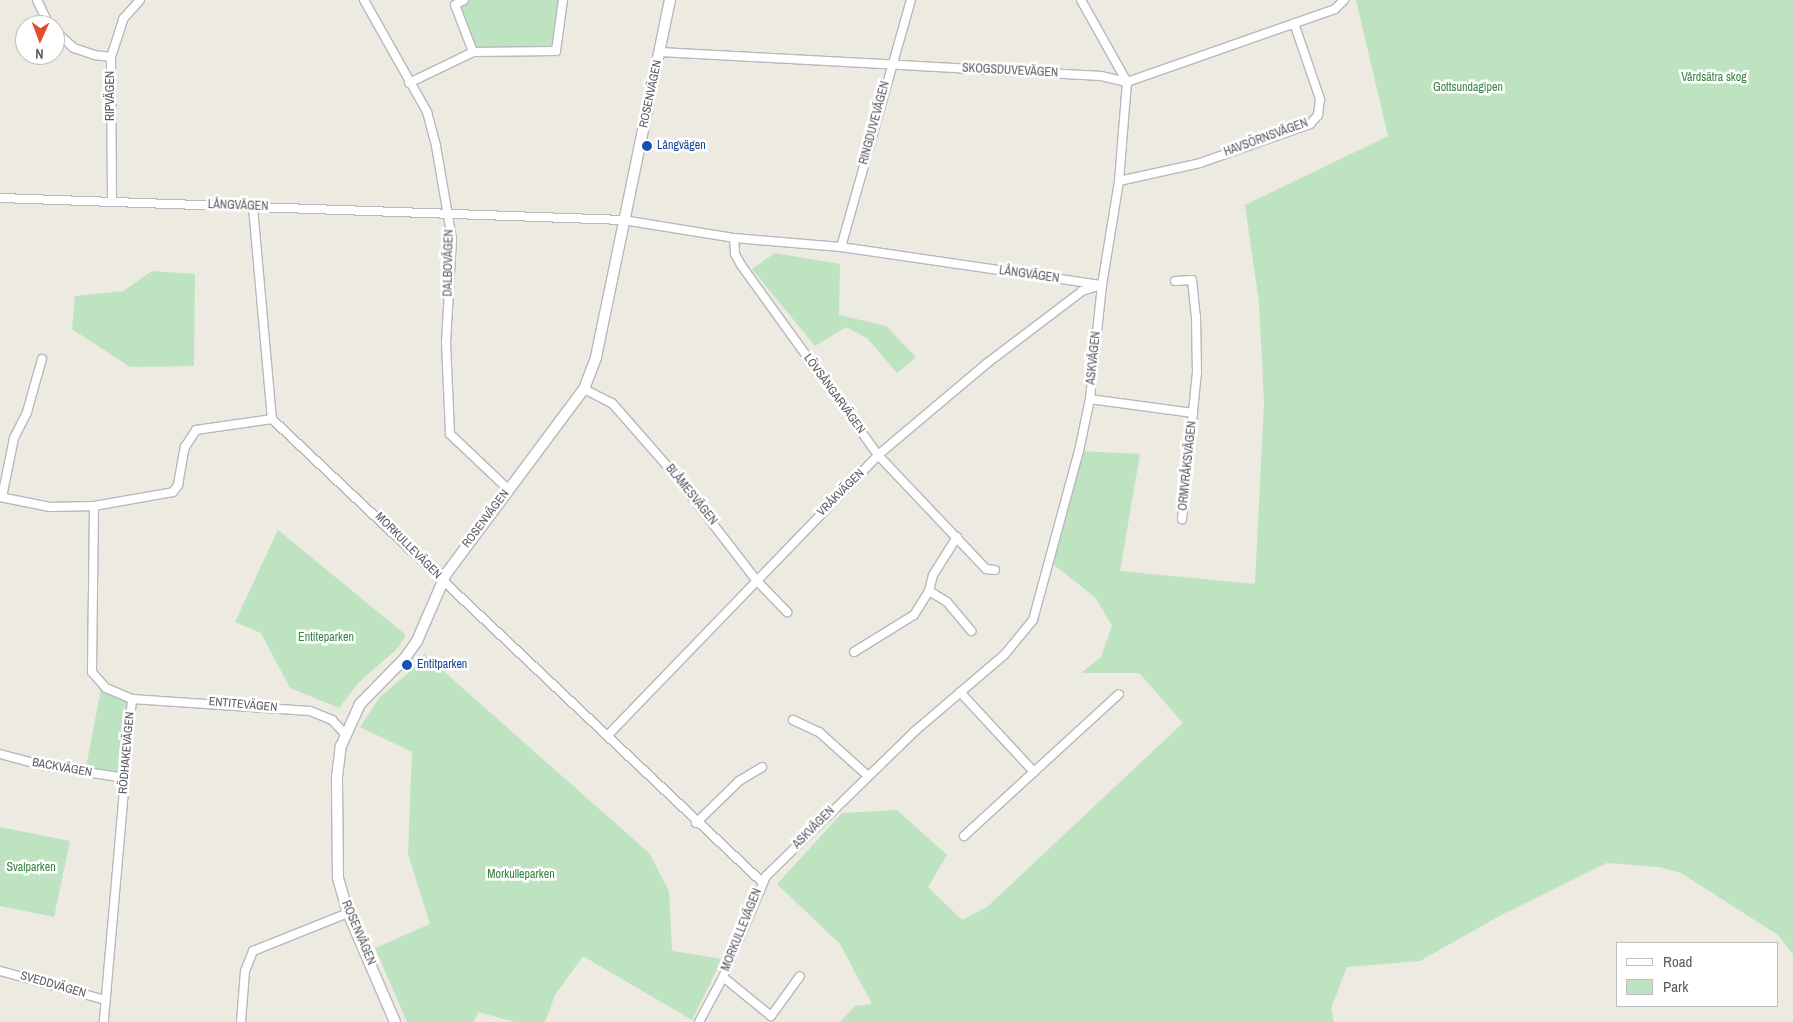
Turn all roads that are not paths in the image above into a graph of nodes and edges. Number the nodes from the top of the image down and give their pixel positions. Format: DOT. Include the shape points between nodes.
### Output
graph roads {
  1 [pos="37,0"];
  2 [pos="140,0"];
  3 [pos="364,0"];
  4 [pos="464,0"];
  5 [pos="563,0"];
  6 [pos="670,0"];
  7 [pos="911,0"];
  8 [pos="1081,0"];
  9 [pos="1344,0"];
  10 [pos="45,15"];
  11 [pos="1294,23"];
  12 [pos="65,40"];
  13 [pos="472,52"];
  14 [pos="660,52"];
  15 [pos="111,56"];
  16 [pos="891,63"];
  17 [pos="1127,82"];
  18 [pos="410,83"];
  19 [pos="1119,181"];
  20 [pos="0,198"];
  21 [pos="112,201"];
  22 [pos="253,207"];
  23 [pos="449,216"];
  24 [pos="623,220"];
  25 [pos="734,238"];
  26 [pos="841,247"];
  27 [pos="1176,281"];
  28 [pos="1102,285"];
  29 [pos="42,359"];
  30 [pos="584,389"];
  31 [pos="1090,399"];
  32 [pos="1193,413"];
  33 [pos="272,419"];
  34 [pos="878,455"];
  35 [pos="508,489"];
  36 [pos="1,497"];
  37 [pos="94,506"];
  38 [pos="1182,519"];
  39 [pos="957,537"];
  40 [pos="995,570"];
  41 [pos="756,580"];
  42 [pos="443,581"];
  43 [pos="929,591"];
  44 [pos="787,612"];
  45 [pos="971,631"];
  46 [pos="854,652"];
  47 [pos="960,692"];
  48 [pos="1119,694"];
  49 [pos="132,699"];
  50 [pos="793,720"];
  51 [pos="345,734"];
  52 [pos="609,734"];
  53 [pos="0,754"];
  54 [pos="762,767"];
  55 [pos="1034,772"];
  56 [pos="867,775"];
  57 [pos="125,778"];
  58 [pos="696,823"];
  59 [pos="964,836"];
  60 [pos="762,882"];
  61 [pos="348,912"];
  62 [pos="0,971"];
  63 [pos="800,976"];
  64 [pos="723,977"];
  65 [pos="105,1000"];
  66 [pos="104,1022"];
  67 [pos="241,1022"];
  68 [pos="395,1022"];
  69 [pos="699,1022"];
  1 -- 10 [label="street"];
  2 -- 15 [label="street, RIPVÄGEN" via="123,19"];
  3 -- 18 [label="street, DALBOVÄGEN"];
  4 -- 13 [label="street" via="455,5"];
  5 -- 13 [label="street" via="556,51"];
  6 -- 14 [label="street, ROSENVÄGEN"];
  7 -- 16 [label="street, RINGDUVEVÄGEN"];
  8 -- 17 [label="street"];
  9 -- 11 [label="street" via="1335,8"];
  11 -- 17 [label="street"];
  11 -- 19 [label="street, HAVSÖRNSVÄGEN" via="1320,99 1318,115 1310,124 1200,162"];
  12 -- 15 [label="street" via="74,48 94,55"];
  13 -- 18 [label="street"];
  14 -- 16 [label="street, SKOGSDUVEVÄGEN"];
  14 -- 24 [label="street, ROSENVÄGEN"];
  15 -- 21 [label="street, RIPVÄGEN"];
  16 -- 17 [label="street, SKOGSDUVEVÄGEN" via="1101,76"];
  16 -- 26 [label="street, RINGDUVEVÄGEN"];
  17 -- 19 [label="street, ASKVÄGEN"];
  18 -- 23 [label="street, DALBOVÄGEN" via="427,112"];
  19 -- 28 [label="street, ASKVÄGEN"];
  20 -- 21 [label="street, LÅNGVÄGEN"];
  21 -- 22 [label="street, LÅNGVÄGEN"];
  22 -- 23 [label="street, LÅNGVÄGEN"];
  22 -- 33 [label="street"];
  23 -- 24 [label="street, LÅNGVÄGEN"];
  23 -- 35 [label="street, DALBOVÄGEN" via="452,239 446,342 447,423 450,434"];
  24 -- 25 [label="street, LÅNGVÄGEN"];
  24 -- 30 [label="street, ROSENVÄGEN" via="596,357"];
  25 -- 26 [label="street, LÅNGVÄGEN"];
  25 -- 34 [label="street, LÖVSÅNGARVÄGEN" via="740,265"];
  26 -- 28 [label="street, LÅNGVÄGEN"];
  27 -- 32 [label="street, ORMVRÅKSVÄGEN" via="1192,280 1197,372"];
  28 -- 31 [label="street, ASKVÄGEN"];
  28 -- 34 [label="street, VRÅKVÄGEN" via="1082,290"];
  29 -- 36 [label="street" via="27,412 14,438"];
  30 -- 35 [label="street, ROSENVÄGEN"];
  30 -- 41 [label="street, BLÅMESVÄGEN" via="612,403 676,476"];
  31 -- 32 [label="street, ORMVRÅKSVÄGEN"];
  31 -- 47 [label="street, ASKVÄGEN" via="1033,620 1005,654"];
  32 -- 38 [label="street, ORMVRÅKSVÄGEN"];
  33 -- 37 [label="street" via="196,430 185,447 178,485 173,492"];
  33 -- 42 [label="street, MORKULLEVÄGEN"];
  34 -- 39 [label="street, LÖVSÅNGARVÄGEN"];
  34 -- 41 [label="street, VRÅKVÄGEN"];
  35 -- 42 [label="street, ROSENVÄGEN"];
  36 -- 37 [label="street" via="50,507"];
  37 -- 49 [label="street, RÖDHAKEVÄGEN" via="92,672 106,688"];
  39 -- 40 [label="street, LÖVSÅNGARVÄGEN" via="986,569"];
  39 -- 43 [label="street" via="933,575"];
  41 -- 44 [label="street, BLÅMESVÄGEN"];
  41 -- 52 [label="street, VRÅKVÄGEN"];
  42 -- 51 [label="street, ROSENVÄGEN" via="417,641 405,658 371,691 352,717"];
  42 -- 52 [label="street, MORKULLEVÄGEN"];
  43 -- 45 [label="street" via="947,602"];
  43 -- 46 [label="street" via="914,614"];
  47 -- 55 [label="street"];
  47 -- 56 [label="street, ASKVÄGEN"];
  48 -- 55 [label="street"];
  49 -- 51 [label="street, ENTITEVÄGEN" via="310,711 332,720"];
  49 -- 57 [label="street, RÖDHAKEVÄGEN"];
  50 -- 56 [label="street" via="819,732"];
  51 -- 61 [label="street, ROSENVÄGEN" via="336,777 336,865"];
  52 -- 58 [label="street, MORKULLEVÄGEN"];
  53 -- 57 [label="street, BACKVÄGEN" via="41,765"];
  54 -- 58 [label="street" via="739,781"];
  55 -- 59 [label="street"];
  56 -- 60 [label="street, ASKVÄGEN"];
  57 -- 65 [label="street, RÖDHAKEVÄGEN"];
  58 -- 60 [label="street, MORKULLEVÄGEN"];
  60 -- 64 [label="street, MORKULLEVÄGEN"];
  61 -- 67 [label="street" via="253,951 245,971"];
  61 -- 68 [label="street, ROSENVÄGEN"];
  62 -- 65 [label="street, SVEDDVÄGEN"];
  63 -- 64 [label="street, MORKULLEVÄGEN" via="771,1016"];
  64 -- 69 [label="street, MORKULLEVÄGEN"];
  65 -- 66 [label="street, RÖDHAKEVÄGEN"];
}
